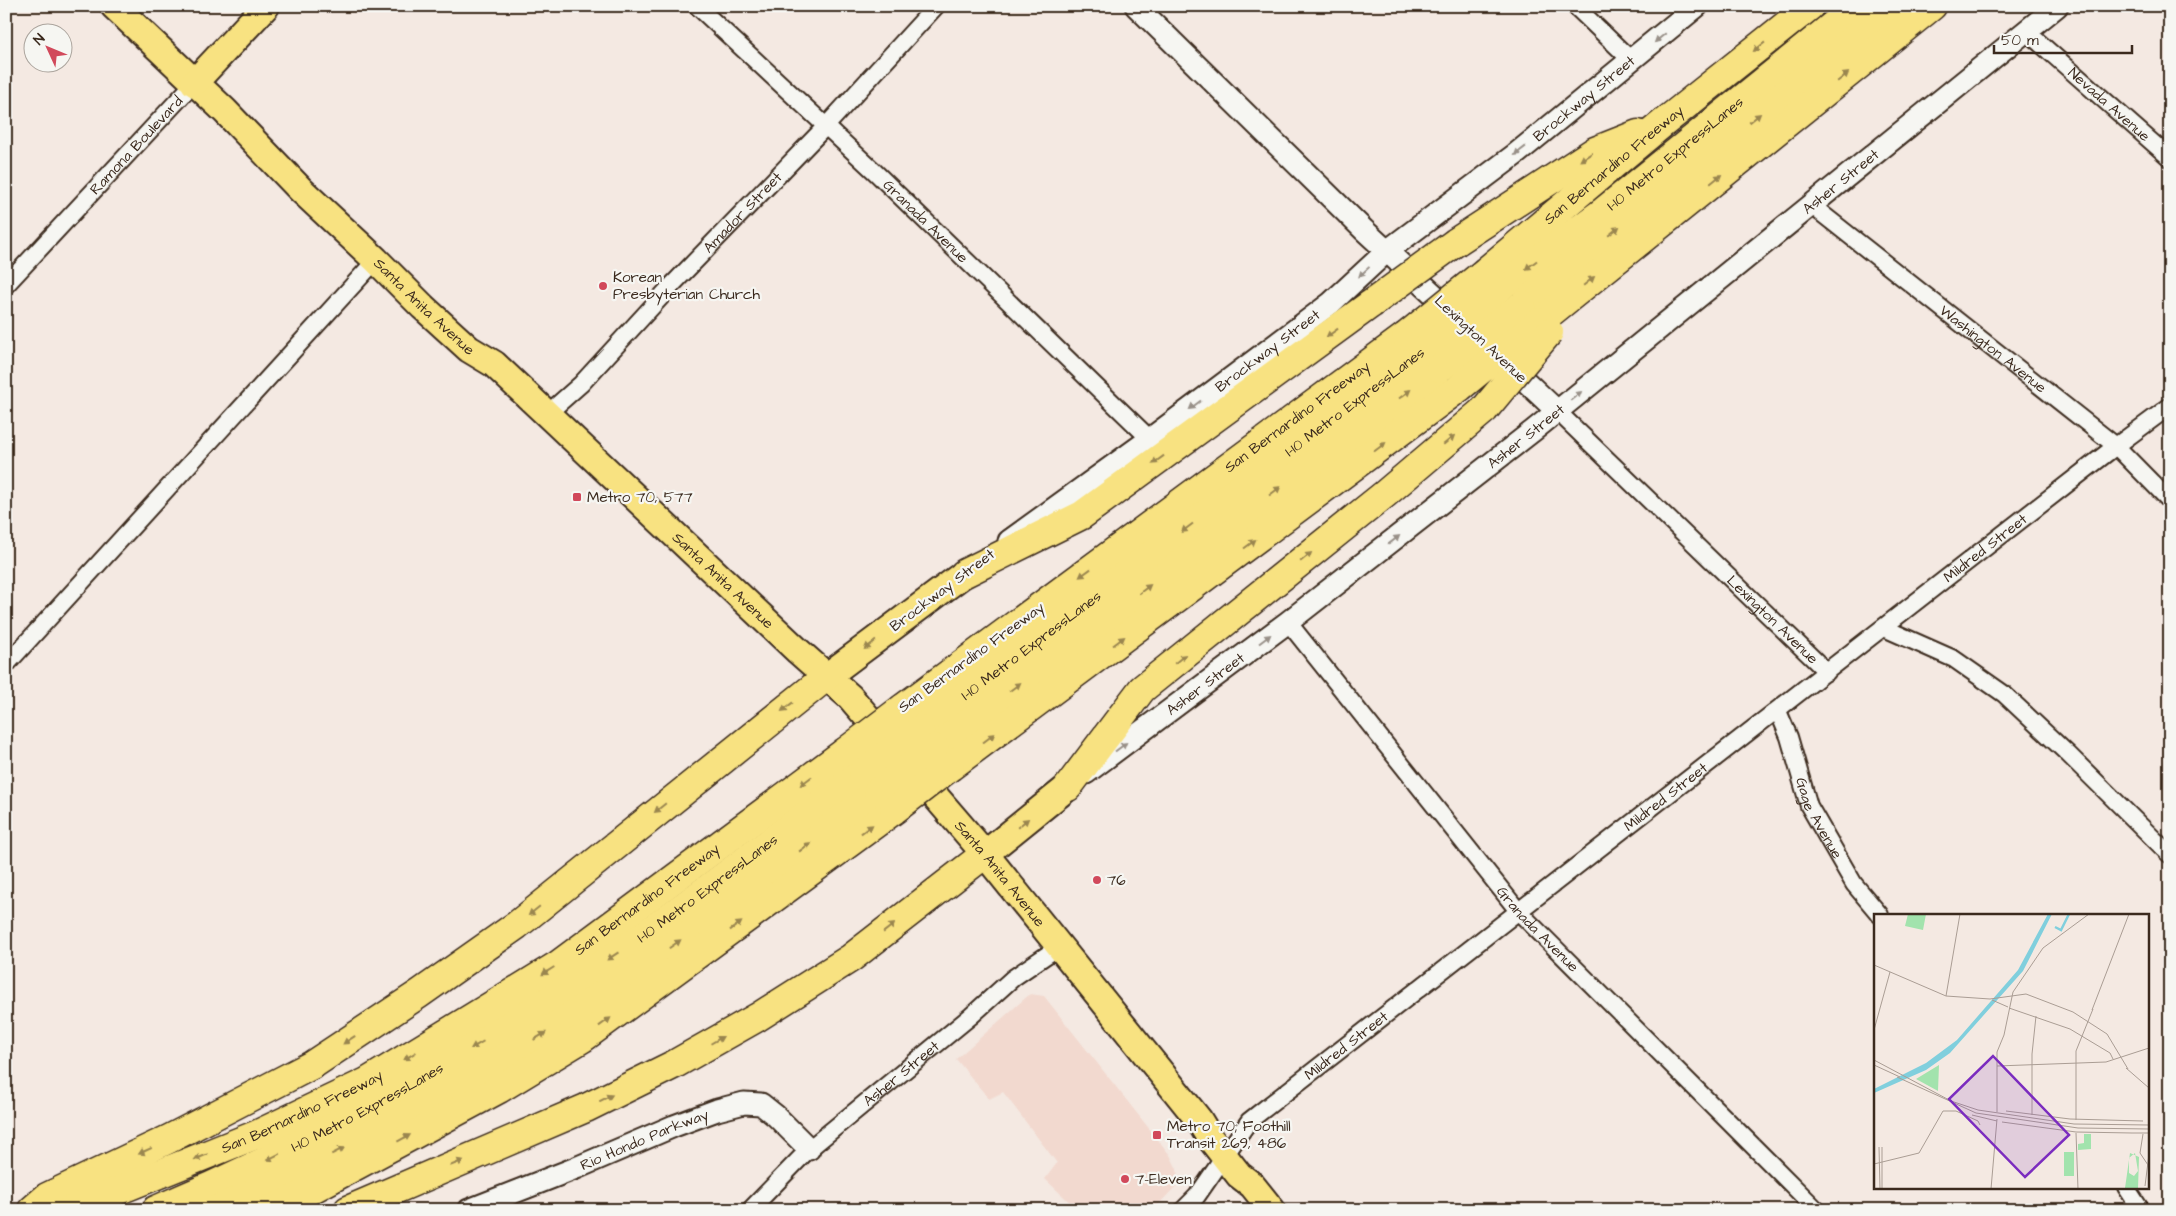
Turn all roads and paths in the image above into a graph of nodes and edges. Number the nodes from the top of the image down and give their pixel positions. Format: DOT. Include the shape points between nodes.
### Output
graph roads {
  1 [pos="114,6"];
  2 [pos="266,6"];
  3 [pos="697,6"];
  4 [pos="936,6"];
  5 [pos="1136,6"];
  6 [pos="1575,6"];
  7 [pos="1697,6"];
  8 [pos="1810,6"];
  9 [pos="1857,6"];
  10 [pos="1894,6"];
  11 [pos="1932,6"];
  12 [pos="2057,6"];
  13 [pos="2026,31"];
  14 [pos="1632,61"];
  15 [pos="194,83"];
  16 [pos="1662,124"];
  17 [pos="826,126"];
  18 [pos="2170,158"];
  19 [pos="1811,205"];
  20 [pos="1387,251"];
  21 [pos="376,260"];
  22 [pos="1494,278"];
  23 [pos="6,285"];
  24 [pos="1540,318"];
  25 [pos="1422,352"];
  26 [pos="2170,406"];
  27 [pos="1557,412"];
  28 [pos="547,414"];
  29 [pos="1150,439"];
  30 [pos="2116,446"];
  31 [pos="2170,501"];
  32 [pos="964,573"];
  33 [pos="1288,622"];
  34 [pos="1884,628"];
  35 [pos="6,665"];
  36 [pos="1827,672"];
  37 [pos="826,677"];
  38 [pos="1778,710"];
  39 [pos="935,748"];
  40 [pos="1068,787"];
  41 [pos="879,791"];
  42 [pos="985,854"];
  43 [pos="2170,855"];
  44 [pos="1519,912"];
  45 [pos="1879,914"];
  46 [pos="1060,946"];
  47 [pos="809,1149"];
  48 [pos="1226,1157"];
  49 [pos="2127,1188"];
  50 [pos="32,1210"];
  51 [pos="70,1210"];
  52 [pos="156,1210"];
  53 [pos="216,1210"];
  54 [pos="269,1210"];
  55 [pos="348,1210"];
  56 [pos="469,1210"];
  57 [pos="750,1210"];
  58 [pos="1183,1210"];
  59 [pos="1272,1210"];
  60 [pos="1817,1210"];
  61 [pos="2141,1210"];
  1 -- 15 [label="main road, Santa Anita Avenue"];
  2 -- 15 [label="main road, Ramona Boulevard"];
  3 -- 17 [label="street, Granada Avenue"];
  4 -- 17 [label="street, Amador Street"];
  5 -- 20 [label="street, Lexington Avenue"];
  6 -- 14 [label="street"];
  7 -- 14 [label="street, Brockway Street, one-way"];
  8 -- 16 [label="highway, San Bernardino Freeway, one-way"];
  9 -- 22 [label="highway, I-10 Metro ExpressLanes, one-way" via="1604,211"];
  24 -- 10 [label="highway, I-10 Metro ExpressLanes, one-way"];
  24 -- 11 [label="highway, one-way"];
  12 -- 13 [label="street, Asher Street"];
  13 -- 18 [label="street, Nevada Avenue"];
  13 -- 19 [label="street, Asher Street"];
  14 -- 20 [label="street, Brockway Street, one-way"];
  15 -- 21 [label="main road, Santa Anita Avenue"];
  15 -- 23 [label="street, Ramona Boulevard"];
  16 -- 22 [label="highway, San Bernardino Freeway"];
  16 -- 32 [label="highway, one-way, bridge" via="1595,151 1456,242 1082,515"];
  17 -- 28 [label="street, Amador Street" via="581,384"];
  17 -- 29 [label="street, Granada Avenue"];
  27 -- 19 [label="street, Asher Street, one-way"];
  19 -- 30 [label="street, Washington Avenue"];
  20 -- 27 [label="street, Lexington Avenue"];
  20 -- 29 [label="street, Brockway Street, one-way" via="1331,303"];
  21 -- 28 [label="main road, Santa Anita Avenue" via="422,307 469,349 494,364"];
  21 -- 35 [label="street"];
  22 -- 25 [label="highway, San Bernardino Freeway, bridge"];
  24 -- 25 [label="highway, I-10 Metro ExpressLanes, bridge"];
  39 -- 24 [label="highway, one-way, bridge" via="1460,387"];
  40 -- 24 [label="highway, one-way, bridge" via="1142,689 1385,494 1484,410"];
  25 -- 39 [label="highway, I-10 Metro ExpressLanes"];
  25 -- 51 [label="highway, San Bernardino Freeway, one-way, bridge" via="903,708 558,965 368,1082 258,1134"];
  26 -- 30 [label="street, Mildred Street"];
  33 -- 27 [label="street, Asher Street, one-way"];
  27 -- 36 [label="street, Lexington Avenue"];
  28 -- 37 [label="main road, Santa Anita Avenue"];
  29 -- 32 [label="street, Brockway Street"];
  30 -- 31 [label="street, Washington Avenue"];
  30 -- 34 [label="street, Mildred Street"];
  32 -- 37 [label="main road, Brockway Street, one-way"];
  40 -- 33 [label="street, Asher Street, one-way"];
  33 -- 44 [label="street, Granada Avenue"];
  34 -- 36 [label="street, Mildred Street"];
  34 -- 43 [label="street" via="1954,659 2004,694"];
  36 -- 38 [label="street, Mildred Street"];
  37 -- 42 [label="main road, Santa Anita Avenue" via="850,697"];
  37 -- 50 [label="highway, one-way" via="517,925 403,1005 312,1065 47,1197"];
  38 -- 44 [label="street, Mildred Street"];
  38 -- 45 [label="street, Gage Avenue" via="1809,806 1854,884"];
  39 -- 41 [label="highway, bridge"];
  39 -- 41 [label="highway, I-10 Metro ExpressLanes, bridge"];
  42 -- 40 [label="main road, Asher Street, one-way"];
  41 -- 52 [label="highway, I-10 Metro ExpressLanes, one-way" via="637,940 506,1028 357,1115"];
  53 -- 41 [label="highway, I-10 Metro ExpressLanes, one-way" via="378,1130 564,1021 729,906"];
  54 -- 41 [label="highway, one-way" via="499,1089 583,1038"];
  42 -- 46 [label="main road, Santa Anita Avenue"];
  55 -- 42 [label="highway, one-way" via="586,1108 675,1064 758,1017 851,958"];
  44 -- 48 [label="street, Mildred Street" via="1249,1121"];
  44 -- 60 [label="street, Granada Avenue"];
  46 -- 47 [label="street, Asher Street" via="1012,978 971,1016"];
  46 -- 48 [label="main road, Santa Anita Avenue"];
  47 -- 56 [label="street, Rio Hondo Parkway" via="761,1104 744,1103 682,1123"];
  47 -- 57 [label="street, Asher Street"];
  48 -- 58 [label="street, Mildred Street"];
  48 -- 59 [label="main road, Santa Anita Avenue"];
  49 -- 61 [label="street"];
}
